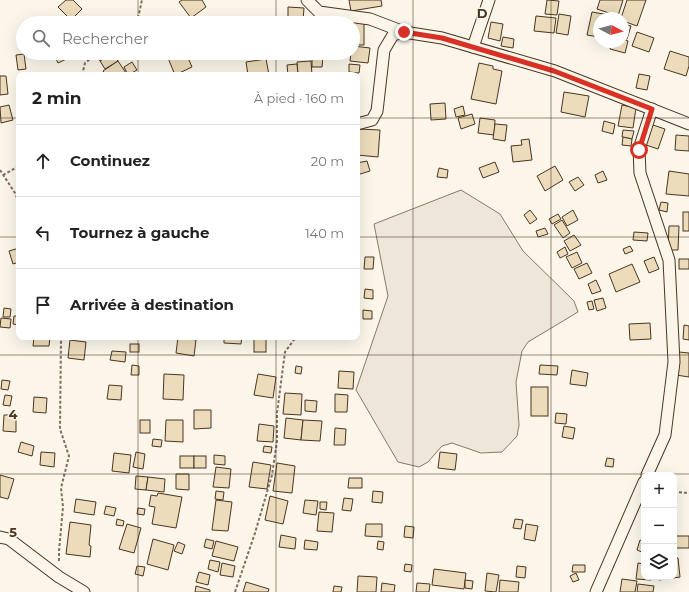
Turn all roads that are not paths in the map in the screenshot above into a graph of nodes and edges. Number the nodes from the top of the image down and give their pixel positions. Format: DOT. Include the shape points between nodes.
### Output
graph roads {
  1 [pos="307,0"];
  2 [pos="489,0"];
  3 [pos="348,16"];
  4 [pos="360,18"];
  5 [pos="404,32"];
  6 [pos="473,47"];
  7 [pos="652,109"];
  8 [pos="360,123"];
  9 [pos="689,124"];
  10 [pos="648,472"];
  11 [pos="641,489"];
  12 [pos="0,537"];
  13 [pos="84,592"];
  14 [pos="596,592"];
  1 -- 3 [label="street" via="319,12"];
  2 -- 6 [label="street"];
  4 -- 5 [label="street"];
  5 -- 6 [label="street" via="442,38"];
  5 -- 8 [label="street" via="393,35 384,50 377,111 372,120"];
  6 -- 7 [label="street" via="554,71"];
  7 -- 9 [label="street"];
  7 -- 10 [label="street" via="639,150 640,173 669,260 674,362 665,435"];
  11 -- 14 [label="street"];
  12 -- 13 [label="street" via="9,539 59,577"];
}
